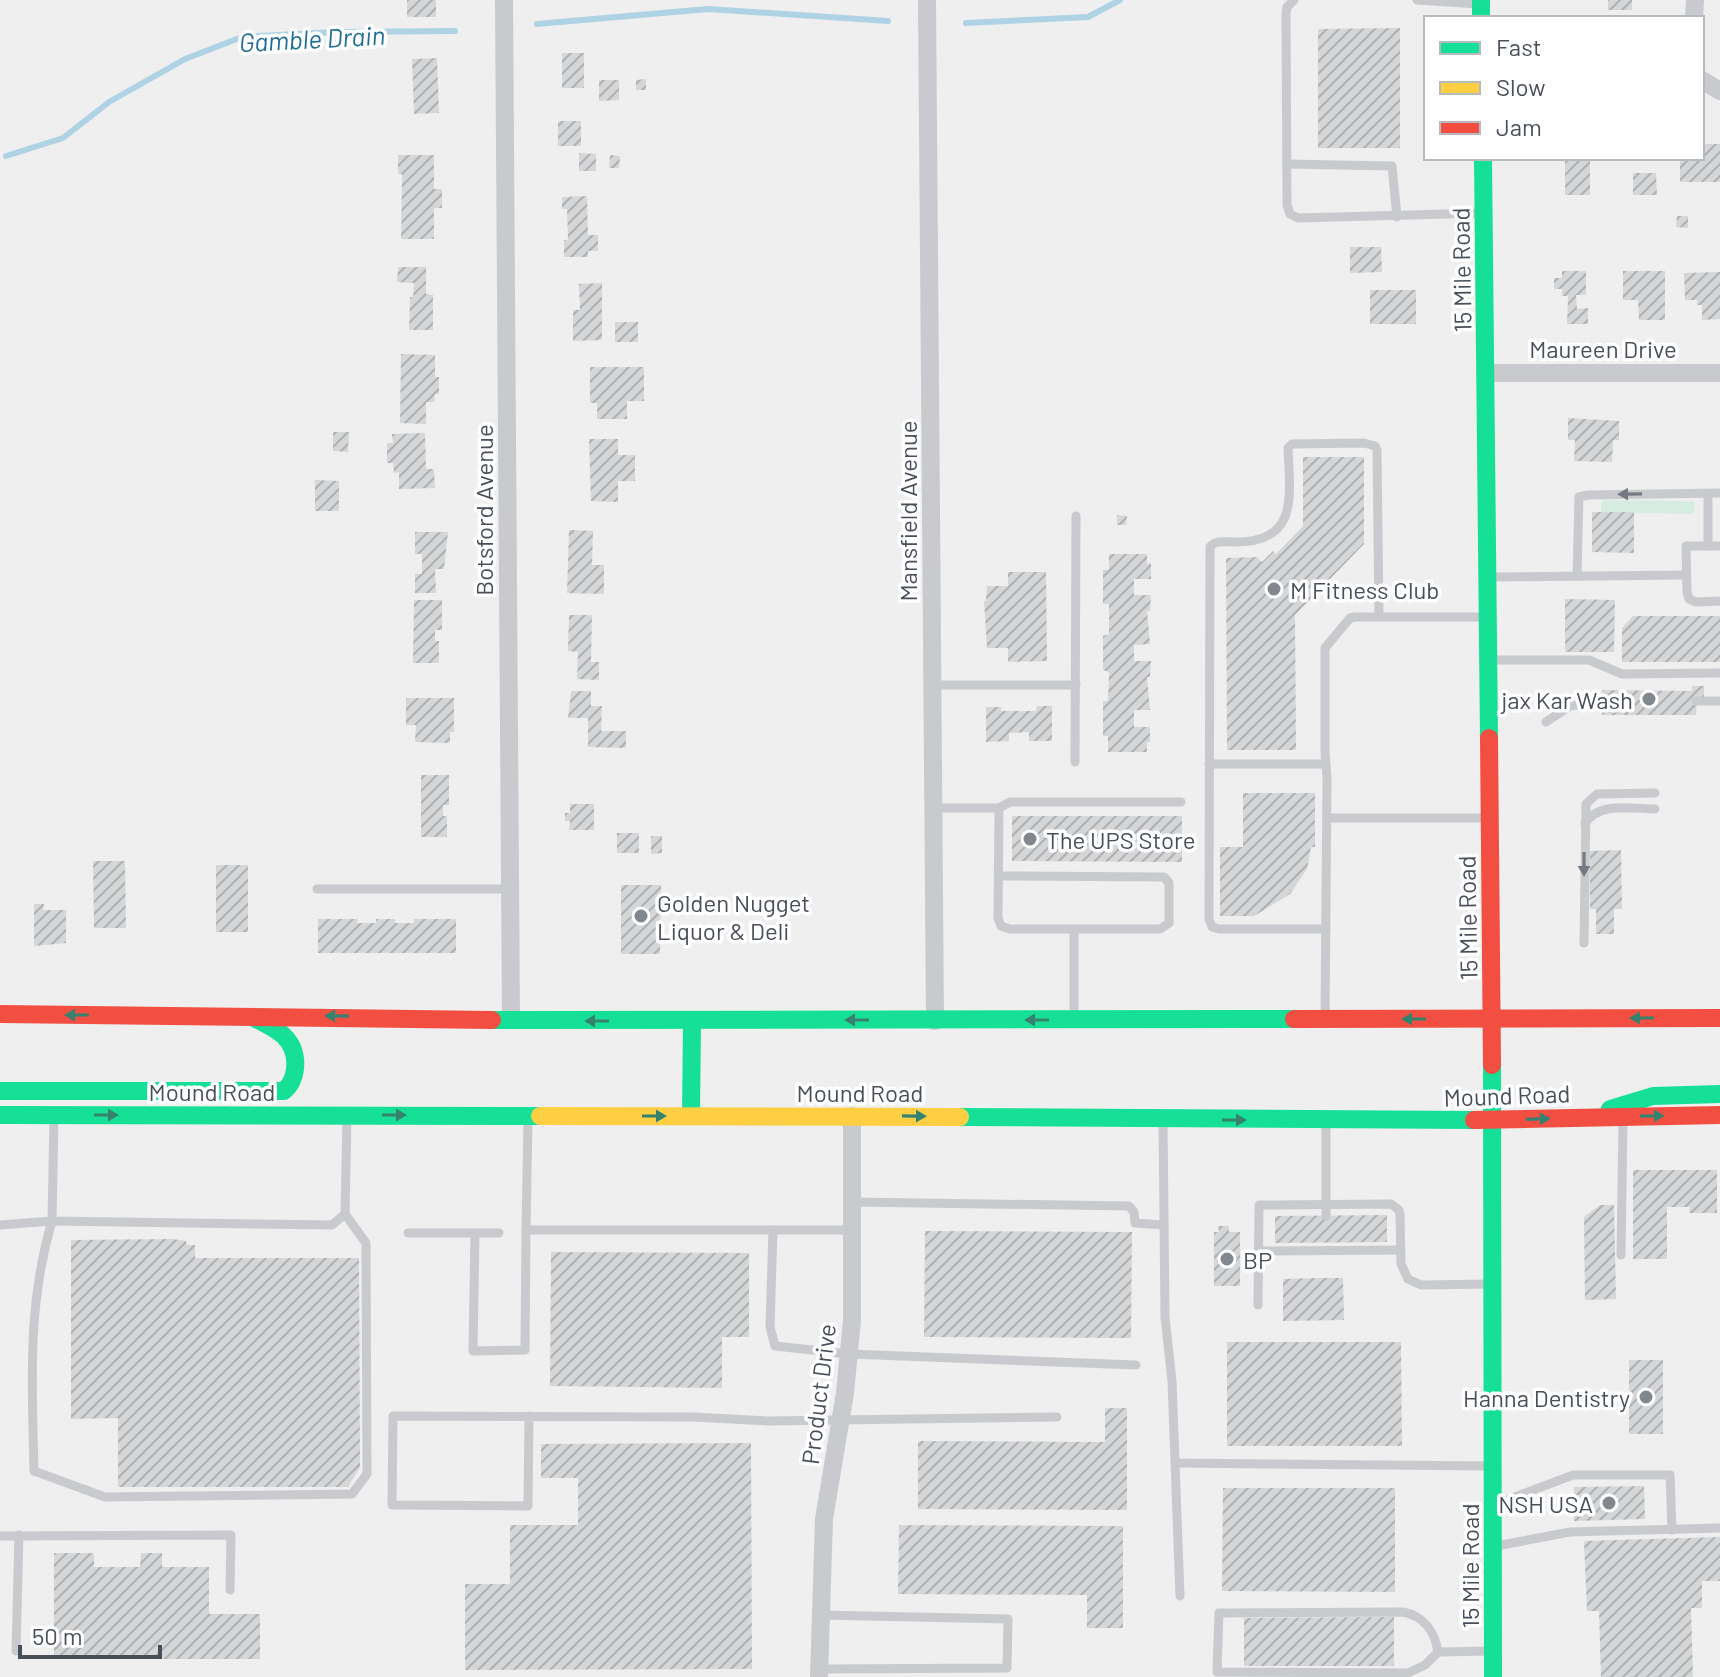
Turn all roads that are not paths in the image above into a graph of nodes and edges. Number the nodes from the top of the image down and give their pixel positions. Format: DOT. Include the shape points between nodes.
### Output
graph roads {
  1 [pos="504,0"];
  2 [pos="927,0"];
  3 [pos="1294,0"];
  4 [pos="1417,0"];
  5 [pos="1481,7"];
  6 [pos="1483,160"];
  7 [pos="1287,164"];
  8 [pos="1484,213"];
  9 [pos="1397,217"];
  10 [pos="1487,373"];
  11 [pos="1720,373"];
  12 [pos="1720,493"];
  13 [pos="1708,494"];
  14 [pos="1076,516"];
  15 [pos="1708,546"];
  16 [pos="1720,546"];
  17 [pos="1686,575"];
  18 [pos="1577,576"];
  19 [pos="1487,577"];
  20 [pos="1720,601"];
  21 [pos="1379,616"];
  22 [pos="1488,617"];
  23 [pos="1488,660"];
  24 [pos="1720,673"];
  25 [pos="933,685"];
  26 [pos="1076,685"];
  27 [pos="1602,701"];
  28 [pos="1696,701"];
  29 [pos="1720,701"];
  30 [pos="1546,722"];
  31 [pos="1075,762"];
  32 [pos="1209,764"];
  33 [pos="1326,764"];
  34 [pos="1655,793"];
  35 [pos="1181,802"];
  36 [pos="934,808"];
  37 [pos="999,808"];
  38 [pos="1655,809"];
  39 [pos="1327,818"];
  40 [pos="1490,818"];
  41 [pos="1584,829"];
  42 [pos="998,876"];
  43 [pos="317,889"];
  44 [pos="510,889"];
  45 [pos="1074,929"];
  46 [pos="1326,929"];
  47 [pos="1584,943"];
  48 [pos="0,1014"];
  49 [pos="249,1015"];
  50 [pos="1492,1018"];
  51 [pos="1720,1018"];
  52 [pos="511,1020"];
  53 [pos="1074,1020"];
  54 [pos="1325,1020"];
  55 [pos="692,1021"];
  56 [pos="935,1021"];
  57 [pos="0,1091"];
  58 [pos="1720,1094"];
  59 [pos="0,1115"];
  60 [pos="54,1115"];
  61 [pos="347,1115"];
  62 [pos="528,1115"];
  63 [pos="1720,1115"];
  64 [pos="691,1116"];
  65 [pos="852,1116"];
  66 [pos="1623,1116"];
  67 [pos="1584,1117"];
  68 [pos="1163,1119"];
  69 [pos="1326,1120"];
  70 [pos="1493,1121"];
  71 [pos="854,1202"];
  72 [pos="1325,1204"];
  73 [pos="345,1214"];
  74 [pos="1326,1216"];
  75 [pos="52,1221"];
  76 [pos="0,1225"];
  77 [pos="1164,1225"];
  78 [pos="526,1230"];
  79 [pos="773,1230"];
  80 [pos="853,1230"];
  81 [pos="408,1233"];
  82 [pos="475,1233"];
  83 [pos="499,1233"];
  84 [pos="1401,1250"];
  85 [pos="1259,1251"];
  86 [pos="1621,1255"];
  87 [pos="1493,1284"];
  88 [pos="1258,1305"];
  89 [pos="849,1354"];
  90 [pos="1136,1365"];
  91 [pos="529,1416"];
  92 [pos="1057,1417"];
  93 [pos="841,1421"];
  94 [pos="1175,1463"];
  95 [pos="1493,1466"];
  96 [pos="1493,1505"];
  97 [pos="1720,1528"];
  98 [pos="1672,1530"];
  99 [pos="19,1535"];
  100 [pos="0,1536"];
  101 [pos="1493,1546"];
  102 [pos="230,1590"];
  103 [pos="1180,1596"];
  104 [pos="820,1615"];
  105 [pos="1493,1650"];
  106 [pos="16,1651"];
  107 [pos="1438,1652"];
  108 [pos="819,1673"];
  109 [pos="1493,1677"];
  1 -- 44 [label="street, Botsford Avenue"];
  2 -- 25 [label="street, Mansfield Avenue"];
  3 -- 7 [label="lane" via="1286,14"];
  4 -- 5 [label="lane"];
  6 -- 8 [label="main road, 15 Mile Road"];
  7 -- 9 [label="lane" via="1392,166"];
  7 -- 9 [label="lane" via="1288,210 1294,217"];
  8 -- 9 [label="lane"];
  8 -- 10 [label="main road, 15 Mile Road"];
  10 -- 11 [label="street, Maureen Drive"];
  10 -- 19 [label="main road, 15 Mile Road"];
  12 -- 13 [label="lane"];
  13 -- 15 [label="lane"];
  13 -- 18 [label="lane, one-way" via="1579,497"];
  14 -- 26 [label="lane"];
  15 -- 16 [label="lane"];
  15 -- 17 [label="lane" via="1686,546"];
  17 -- 18 [label="lane"];
  17 -- 20 [label="lane" via="1689,599"];
  18 -- 19 [label="lane"];
  19 -- 22 [label="main road, 15 Mile Road"];
  21 -- 22 [label="lane"];
  21 -- 32 [label="lane" via="1375,446 1289,445 1285,520 1254,542 1218,542 1210,547"];
  21 -- 33 [label="lane" via="1350,618 1325,648"];
  22 -- 23 [label="main road, 15 Mile Road"];
  23 -- 24 [label="lane" via="1589,660 1622,674"];
  23 -- 40 [label="main road, 15 Mile Road"];
  25 -- 26 [label="lane"];
  25 -- 36 [label="street, Mansfield Avenue"];
  26 -- 31 [label="lane"];
  27 -- 30 [label="lane" via="1570,706"];
  28 -- 29 [label="lane"];
  32 -- 33 [label="lane"];
  32 -- 46 [label="lane" via="1212,927"];
  33 -- 39 [label="lane"];
  34 -- 41 [label="lane" via="1595,795 1586,804"];
  35 -- 37 [label="lane" via="1010,802"];
  36 -- 37 [label="lane"];
  36 -- 56 [label="street, Mansfield Avenue"];
  37 -- 42 [label="lane"];
  38 -- 41 [label="lane" via="1599,810"];
  39 -- 40 [label="lane"];
  39 -- 46 [label="lane"];
  40 -- 50 [label="main road, 15 Mile Road"];
  41 -- 47 [label="lane, one-way"];
  42 -- 45 [label="lane" via="1001,926"];
  42 -- 45 [label="lane" via="1168,879 1170,919 1164,928"];
  43 -- 44 [label="lane"];
  44 -- 52 [label="street, Botsford Avenue"];
  45 -- 53 [label="lane"];
  46 -- 54 [label="lane"];
  49 -- 48 [label="main road, one-way"];
  52 -- 49 [label="main road, one-way"];
  49 -- 57 [label="main road" via="291,1041 295,1068 285,1090"];
  51 -- 50 [label="main road, one-way"];
  50 -- 54 [label="main road, one-way"];
  50 -- 70 [label="main road, 15 Mile Road"];
  55 -- 52 [label="main road, one-way"];
  53 -- 54 [label="main road"];
  53 -- 56 [label="main road, one-way"];
  56 -- 55 [label="main road, one-way"];
  55 -- 64 [label="main road"];
  58 -- 67 [label="main road" via="1653,1096"];
  59 -- 60 [label="main road, Mound Road"];
  60 -- 61 [label="main road, Mound Road, one-way"];
  60 -- 75 [label="lane"];
  61 -- 62 [label="main road, Mound Road, one-way"];
  61 -- 73 [label="lane"];
  62 -- 64 [label="main road, Mound Road, one-way"];
  62 -- 78 [label="lane"];
  66 -- 63 [label="main road, Mound Road, one-way"];
  64 -- 65 [label="main road, Mound Road"];
  65 -- 68 [label="main road, Mound Road, one-way"];
  65 -- 71 [label="street, Product Drive"];
  66 -- 67 [label="main road, Mound Road"];
  66 -- 86 [label="lane"];
  70 -- 67 [label="main road, Mound Road, one-way"];
  68 -- 69 [label="main road, Mound Road, one-way"];
  68 -- 77 [label="lane"];
  69 -- 70 [label="main road, Mound Road"];
  69 -- 72 [label="lane"];
  70 -- 87 [label="main road, 15 Mile Road"];
  71 -- 77 [label="lane" via="1129,1206 1135,1223"];
  71 -- 80 [label="street, Product Drive"];
  72 -- 74 [label="lane"];
  72 -- 84 [label="lane" via="1396,1206"];
  72 -- 85 [label="lane" via="1259,1205"];
  73 -- 75 [label="lane" via="332,1225"];
  73 -- 75 [label="lane" via="366,1243 367,1474 352,1494 105,1497 34,1471 31,1334 40,1261"];
  75 -- 76 [label="lane"];
  77 -- 94 [label="lane"];
  78 -- 79 [label="lane"];
  78 -- 82 [label="lane" via="525,1350 473,1351"];
  79 -- 80 [label="lane"];
  79 -- 89 [label="lane" via="770,1327 775,1346"];
  80 -- 89 [label="street, Product Drive"];
  81 -- 82 [label="lane"];
  82 -- 83 [label="lane"];
  84 -- 85 [label="lane" via="1327,1246"];
  84 -- 87 [label="lane" via="1403,1273 1414,1283"];
  85 -- 88 [label="lane"];
  87 -- 95 [label="main road, 15 Mile Road"];
  89 -- 90 [label="lane"];
  89 -- 93 [label="street, Product Drive"];
  91 -- 91 [label="lane" via="393,1416 392,1505 528,1506"];
  91 -- 93 [label="lane"];
  92 -- 93 [label="lane"];
  93 -- 104 [label="street, Product Drive" via="824,1519"];
  94 -- 95 [label="lane"];
  94 -- 103 [label="lane"];
  95 -- 96 [label="main road, 15 Mile Road"];
  96 -- 98 [label="lane" via="1573,1475 1670,1475"];
  96 -- 101 [label="main road, 15 Mile Road"];
  97 -- 98 [label="lane"];
  98 -- 101 [label="lane" via="1570,1532"];
  99 -- 100 [label="lane"];
  99 -- 102 [label="lane" via="231,1535"];
  99 -- 106 [label="lane"];
  101 -- 105 [label="main road, 15 Mile Road"];
  104 -- 108 [label="street, Product Drive"];
  104 -- 108 [label="lane" via="1008,1619 1008,1644 1007,1668"];
  105 -- 107 [label="lane"];
  105 -- 109 [label="main road, 15 Mile Road"];
  107 -- 107 [label="lane" via="1425,1622 1403,1612 1219,1613 1217,1672 1408,1673"];
}
